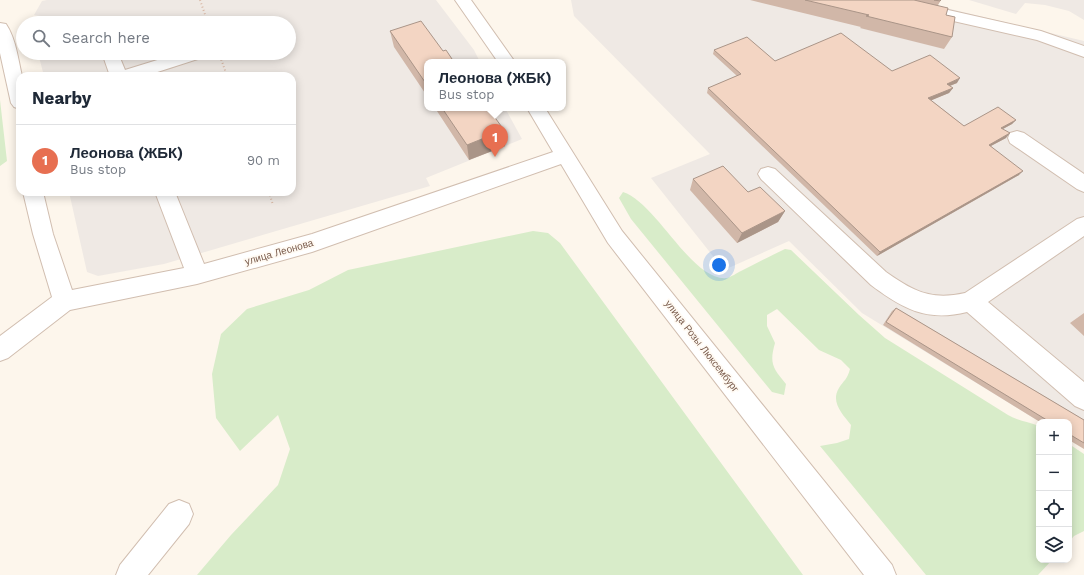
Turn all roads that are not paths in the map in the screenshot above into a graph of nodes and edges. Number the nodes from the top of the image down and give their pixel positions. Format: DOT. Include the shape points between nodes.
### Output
graph roads {
  1 [pos="463,0"];
  2 [pos="883,0"];
  3 [pos="0,28"];
  4 [pos="1084,52"];
  5 [pos="505,59"];
  6 [pos="113,60"];
  7 [pos="176,60"];
  8 [pos="117,72"];
  9 [pos="139,72"];
  10 [pos="16,86"];
  11 [pos="538,111"];
  12 [pos="1017,138"];
  13 [pos="564,156"];
  14 [pos="768,174"];
  15 [pos="1084,184"];
  16 [pos="34,196"];
  17 [pos="167,196"];
  18 [pos="1084,226"];
  19 [pos="197,274"];
  20 [pos="64,301"];
  21 [pos="971,301"];
  22 [pos="0,350"];
  23 [pos="1084,398"];
  24 [pos="179,514"];
  25 [pos="130,575"];
  26 [pos="882,575"];
  1 -- 5 [label="street"];
  2 -- 4 [label="street" via="1041,36"];
  3 -- 10 [label="street"];
  6 -- 8 [label="street"];
  7 -- 9 [label="street"];
  11 -- 13 [label="street, улица Розы Люксембург"];
  12 -- 15 [label="street"];
  13 -- 19 [label="street, улица Леонова" via="312,243"];
  13 -- 26 [label="street, улица Розы Люксембург" via="615,237"];
  14 -- 21 [label="street" via="887,286 924,304 960,306"];
  16 -- 20 [label="street"];
  17 -- 19 [label="street"];
  18 -- 21 [label="street"];
  19 -- 20 [label="street, улица Леонова"];
  20 -- 22 [label="street, улица Леонова"];
  21 -- 23 [label="street"];
  24 -- 25 [label="street"];
}
